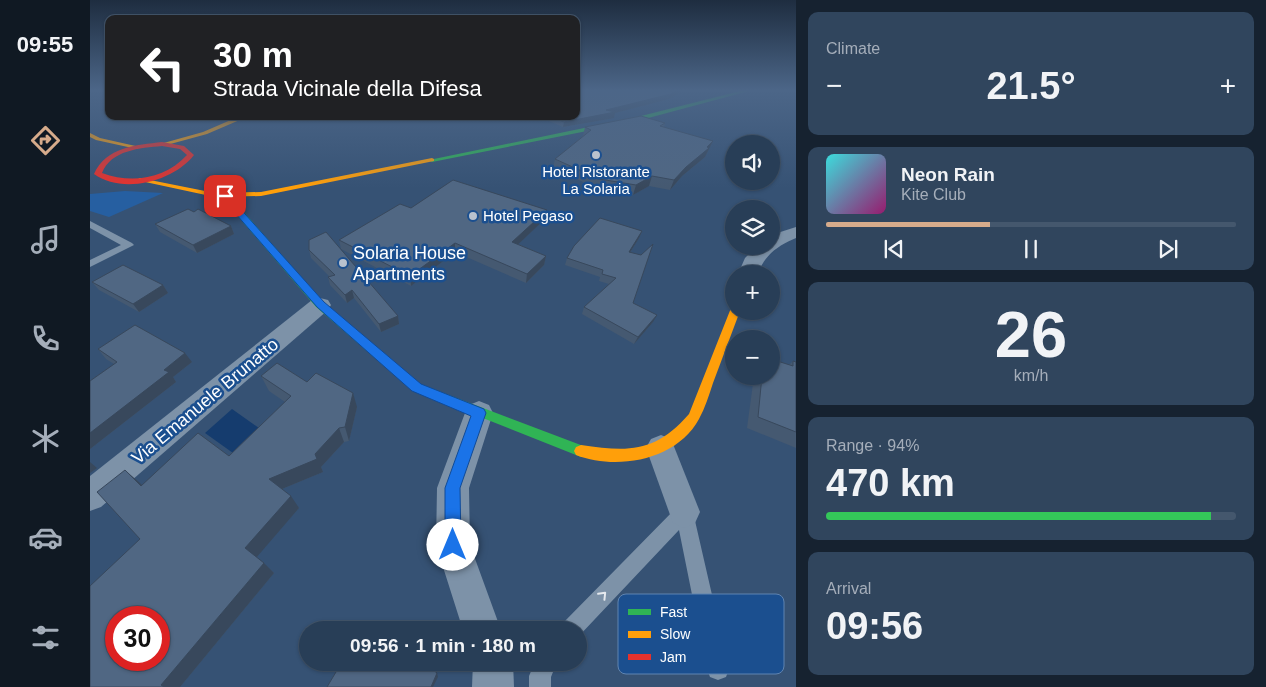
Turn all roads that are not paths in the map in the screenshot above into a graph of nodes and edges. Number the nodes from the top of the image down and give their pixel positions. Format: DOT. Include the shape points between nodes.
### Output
graph roads {
  1 [pos="231,123"];
  2 [pos="617,123"];
  3 [pos="223,127"];
  4 [pos="94,137"];
  5 [pos="162,144"];
  6 [pos="137,148"];
  7 [pos="189,150"];
  8 [pos="183,165"];
  9 [pos="97,167"];
  10 [pos="140,180"];
  11 [pos="114,181"];
  12 [pos="90,186"];
  13 [pos="191,189"];
  14 [pos="225,196"];
  15 [pos="90,224"];
  16 [pos="796,232"];
  17 [pos="780,238"];
  18 [pos="759,255"];
  19 [pos="90,264"];
  20 [pos="751,265"];
  21 [pos="320,305"];
  22 [pos="732,320"];
  23 [pos="479,413"];
  24 [pos="661,448"];
  25 [pos="90,496"];
  26 [pos="684,512"];
  27 [pos="702,594"];
  28 [pos="479,621"];
  29 [pos="579,621"];
  30 [pos="493,671"];
  31 [pos="542,671"];
  32 [pos="493,687"];
  33 [pos="540,687"];
  1 -- 3 [label="street"];
  2 -- 14 [label="street" via="261,194"];
  3 -- 5 [label="street"];
  3 -- 7 [label="street"];
  4 -- 6 [label="street"];
  4 -- 9 [label="street" via="102,147"];
  5 -- 6 [label="street"];
  5 -- 7 [label="street"];
  6 -- 9 [label="street"];
  7 -- 8 [label="street" via="191,155"];
  8 -- 10 [label="street"];
  8 -- 13 [label="street"];
  9 -- 11 [label="street" via="98,174"];
  10 -- 11 [label="street"];
  10 -- 13 [label="street"];
  11 -- 12 [label="street"];
  13 -- 14 [label="street"];
  14 -- 21 [label="street"];
  15 -- 19 [label="lane" via="129,245"];
  16 -- 17 [label="street"];
  18 -- 20 [label="street"];
  21 -- 23 [label="street" via="416,387"];
  21 -- 25 [label="street, Via Emanuele Brunatto"];
  22 -- 24 [label="street" via="687,430"];
  23 -- 24 [label="street" via="577,450 599,455 628,456"];
  23 -- 28 [label="street" via="453,488 453,545"];
  24 -- 26 [label="street"];
  26 -- 27 [label="lane"];
  29 -- 26 [label="lane, one-way"];
  30 -- 32 [label="street"];
  31 -- 33 [label="lane"];
}
